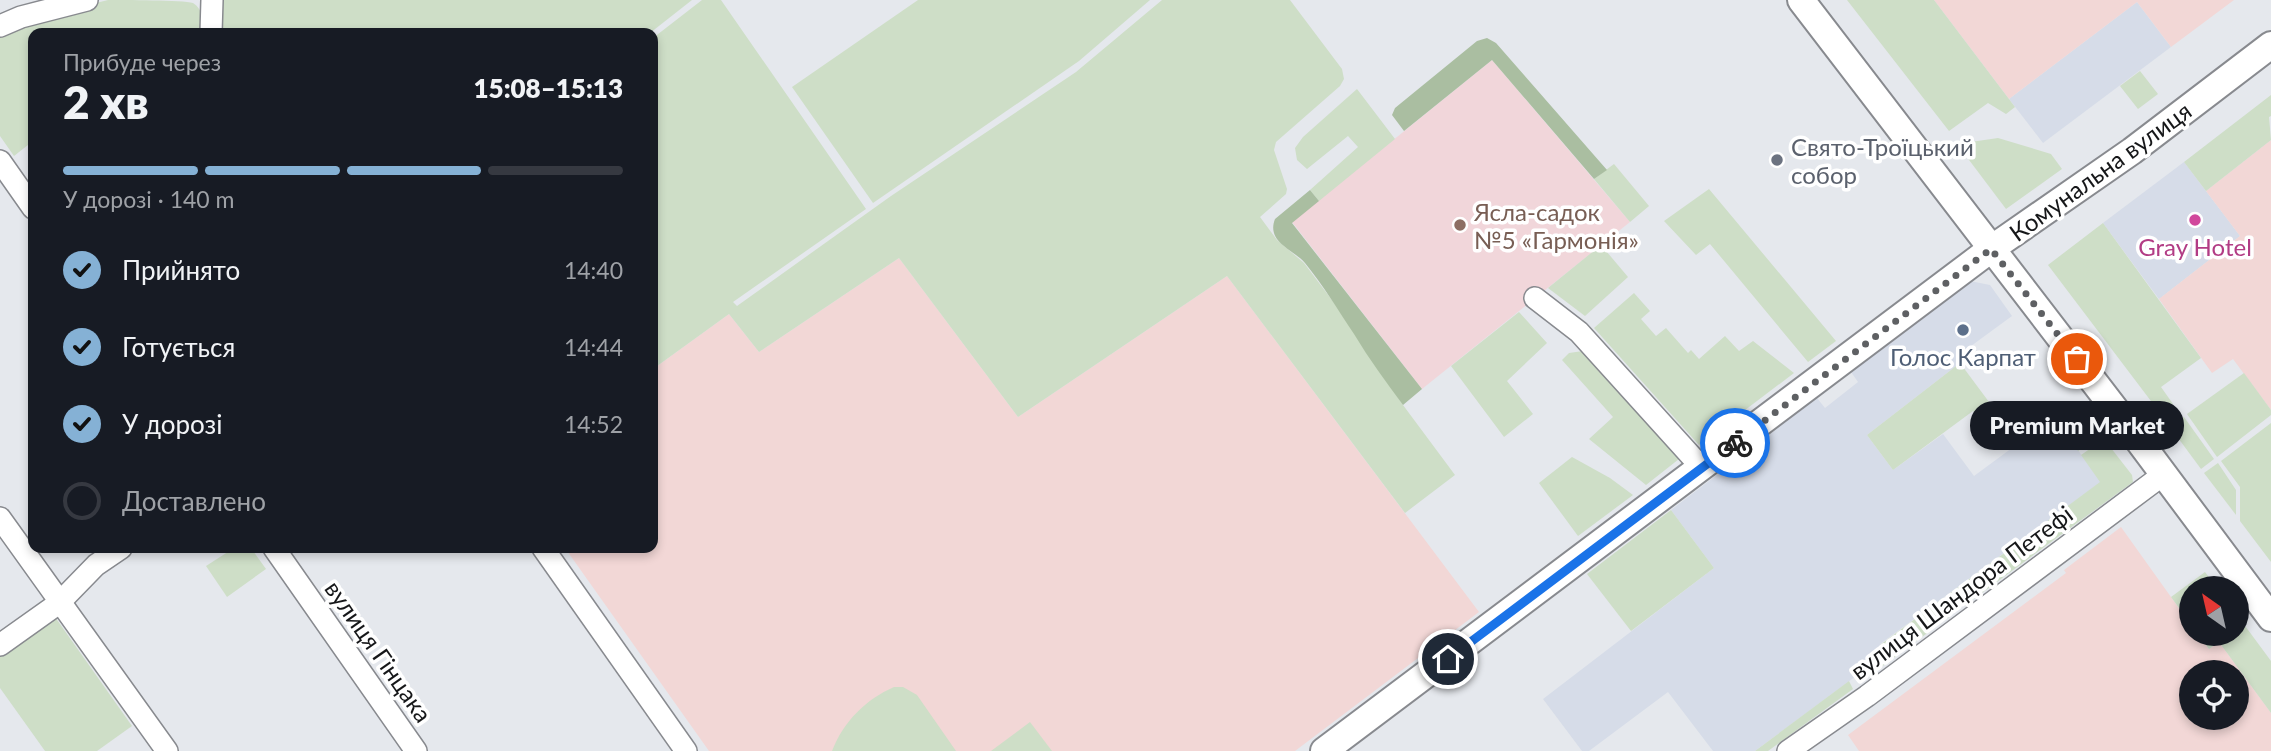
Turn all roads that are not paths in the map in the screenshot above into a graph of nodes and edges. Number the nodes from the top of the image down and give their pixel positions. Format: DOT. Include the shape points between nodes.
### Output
graph roads {
  1 [pos="87,0"];
  2 [pos="212,0"];
  3 [pos="1801,0"];
  4 [pos="0,26"];
  5 [pos="211,28"];
  6 [pos="2271,46"];
  7 [pos="0,161"];
  8 [pos="28,201"];
  9 [pos="1957,206"];
  10 [pos="2042,213"];
  11 [pos="1991,249"];
  12 [pos="1535,298"];
  13 [pos="2029,298"];
  14 [pos="1702,468"];
  15 [pos="2164,474"];
  16 [pos="0,518"];
  17 [pos="114,553"];
  18 [pos="277,553"];
  19 [pos="547,553"];
  20 [pos="59,603"];
  21 [pos="2271,618"];
  22 [pos="0,645"];
  23 [pos="167,751"];
  24 [pos="416,751"];
  25 [pos="686,751"];
  26 [pos="1324,751"];
  27 [pos="1788,751"];
  1 -- 4 [label="street"];
  2 -- 5 [label="street"];
  3 -- 9 [label="main road"];
  6 -- 10 [label="main road, Комунальна вулиця"];
  7 -- 8 [label="street"];
  9 -- 10 [label="main road" via="1990,224 2013,223"];
  9 -- 11 [label="main road"];
  10 -- 11 [label="main road, Комунальна вулиця"];
  10 -- 13 [label="main road" via="2020,250"];
  11 -- 13 [label="main road"];
  11 -- 14 [label="main road, Комунальна вулиця"];
  12 -- 14 [label="street" via="1579,332"];
  13 -- 15 [label="main road"];
  14 -- 26 [label="main road, Комунальна вулиця"];
  15 -- 21 [label="main road"];
  15 -- 27 [label="street, вулиця Шандора Петефі"];
  16 -- 20 [label="street"];
  17 -- 20 [label="street"];
  18 -- 24 [label="street, вулиця Гінцака"];
  19 -- 25 [label="street"];
  20 -- 22 [label="street"];
  20 -- 23 [label="street"];
}
